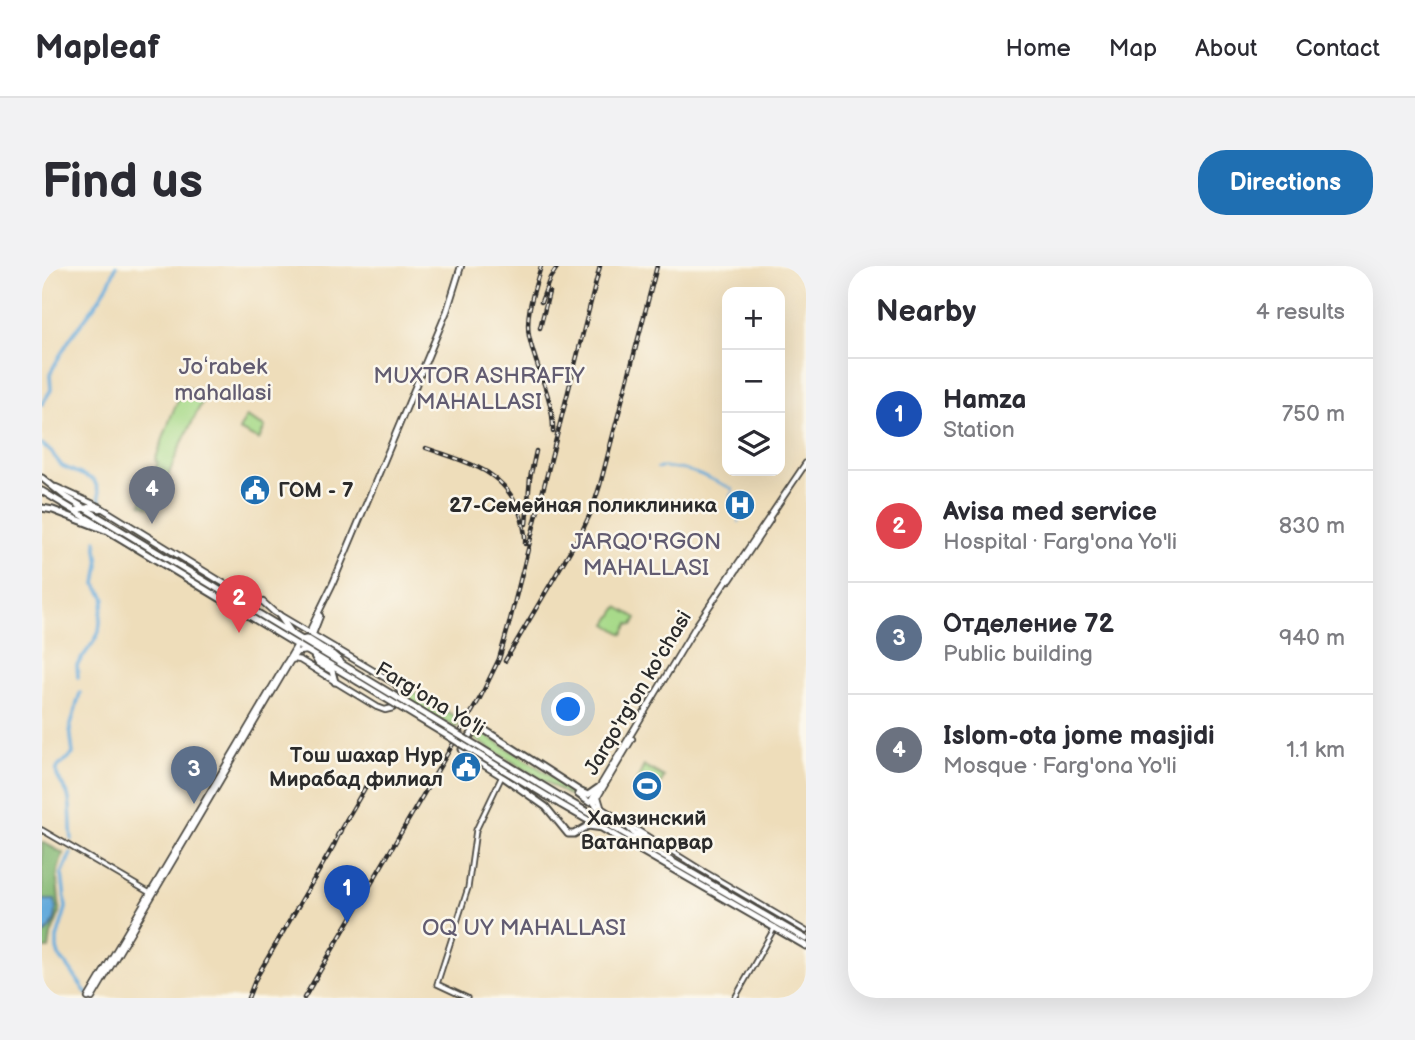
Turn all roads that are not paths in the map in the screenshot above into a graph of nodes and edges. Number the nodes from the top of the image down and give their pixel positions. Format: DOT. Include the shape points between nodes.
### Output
graph roads {
  1 [pos="461,266"];
  2 [pos="806,465"];
  3 [pos="44,480"];
  4 [pos="42,491"];
  5 [pos="76,502"];
  6 [pos="42,508"];
  7 [pos="85,508"];
  8 [pos="53,510"];
  9 [pos="77,510"];
  10 [pos="104,511"];
  11 [pos="115,534"];
  12 [pos="333,583"];
  13 [pos="259,602"];
  14 [pos="251,609"];
  15 [pos="279,615"];
  16 [pos="313,622"];
  17 [pos="300,626"];
  18 [pos="292,635"];
  19 [pos="313,635"];
  20 [pos="299,642"];
  21 [pos="317,645"];
  22 [pos="311,653"];
  23 [pos="288,663"];
  24 [pos="348,672"];
  25 [pos="335,682"];
  26 [pos="545,769"];
  27 [pos="502,776"];
  28 [pos="598,788"];
  29 [pos="581,792"];
  30 [pos="598,796"];
  31 [pos="591,802"];
  32 [pos="601,807"];
  33 [pos="575,809"];
  34 [pos="622,821"];
  35 [pos="627,827"];
  36 [pos="603,828"];
  37 [pos="42,830"];
  38 [pos="574,834"];
  39 [pos="650,839"];
  40 [pos="664,858"];
  41 [pos="151,894"];
  42 [pos="775,927"];
  43 [pos="806,931"];
  44 [pos="806,939"];
  45 [pos="806,946"];
  46 [pos="91,997"];
  47 [pos="467,998"];
  48 [pos="735,998"];
  1 -- 12 [label="main road" via="447,311"];
  2 -- 28 [label="main road, Jarqo'rg'on ko'chasi" via="696,626"];
  2 -- 30 [label="main road, Jarqo'rg'on ko'chasi" via="698,628"];
  3 -- 5 [label="main road, Farg'ona Yo'li"];
  3 -- 10 [label="main road"];
  4 -- 9 [label="main road, Farg'ona Yo'li"];
  5 -- 7 [label="main road, Farg'ona Yo'li"];
  5 -- 9 [label="main road"];
  6 -- 8 [label="main road"];
  7 -- 9 [label="main road"];
  7 -- 10 [label="main road"];
  7 -- 14 [label="main road, Farg'ona Yo'li"];
  8 -- 9 [label="main road"];
  8 -- 11 [label="main road"];
  9 -- 11 [label="main road, Farg'ona Yo'li"];
  10 -- 13 [label="main road"];
  11 -- 20 [label="main road, Farg'ona Yo'li"];
  12 -- 16 [label="main road"];
  12 -- 19 [label="main road"];
  13 -- 14 [label="main road"];
  13 -- 15 [label="main road"];
  14 -- 18 [label="main road, Farg'ona Yo'li"];
  15 -- 17 [label="main road"];
  15 -- 18 [label="main road"];
  16 -- 17 [label="main road"];
  16 -- 19 [label="main road"];
  17 -- 19 [label="main road"];
  18 -- 20 [label="main road, Farg'ona Yo'li"];
  19 -- 21 [label="main road"];
  19 -- 25 [label="main road" via="394,683 401,698 395,707 383,709"];
  20 -- 21 [label="main road" via="307,639"];
  20 -- 22 [label="main road, Farg'ona Yo'li"];
  20 -- 23 [label="main road"];
  20 -- 24 [label="main road, Farg'ona Yo'li"];
  21 -- 24 [label="main road"];
  22 -- 23 [label="main road" via="297,652"];
  22 -- 24 [label="main road, Farg'ona Yo'li"];
  22 -- 25 [label="main road" via="332,671"];
  23 -- 25 [label="main road" via="300,663"];
  23 -- 41 [label="main road"];
  24 -- 25 [label="main road"];
  24 -- 33 [label="main road, Farg'ona Yo'li, bridge"];
  26 -- 27 [label="main road" via="479,729 466,754"];
  26 -- 29 [label="main road"];
  26 -- 31 [label="main road"];
  27 -- 38 [label="main road" via="549,810 566,833"];
  27 -- 47 [label="street" via="476,832 468,888 437,984"];
  28 -- 29 [label="main road" via="588,795"];
  28 -- 31 [label="main road, Jarqo'rg'on ko'chasi"];
  29 -- 31 [label="main road"];
  30 -- 31 [label="main road, Jarqo'rg'on ko'chasi"];
  30 -- 32 [label="main road"];
  31 -- 32 [label="street"];
  31 -- 33 [label="main road"];
  31 -- 35 [label="street"];
  32 -- 34 [label="street"];
  33 -- 36 [label="main road, Farg'ona Yo'li"];
  33 -- 38 [label="main road" via="580,824"];
  33 -- 40 [label="main road, Farg'ona Yo'li"];
  34 -- 35 [label="main road"];
  34 -- 39 [label="street"];
  35 -- 39 [label="street"];
  35 -- 40 [label="main road"];
  36 -- 38 [label="main road" via="588,826"];
  36 -- 42 [label="main road, Farg'ona Yo'li"];
  37 -- 41 [label="street"];
  39 -- 43 [label="street"];
  40 -- 44 [label="main road, Farg'ona Yo'li"];
  41 -- 46 [label="main road"];
  42 -- 45 [label="main road, Farg'ona Yo'li"];
  42 -- 48 [label="street"];
}
